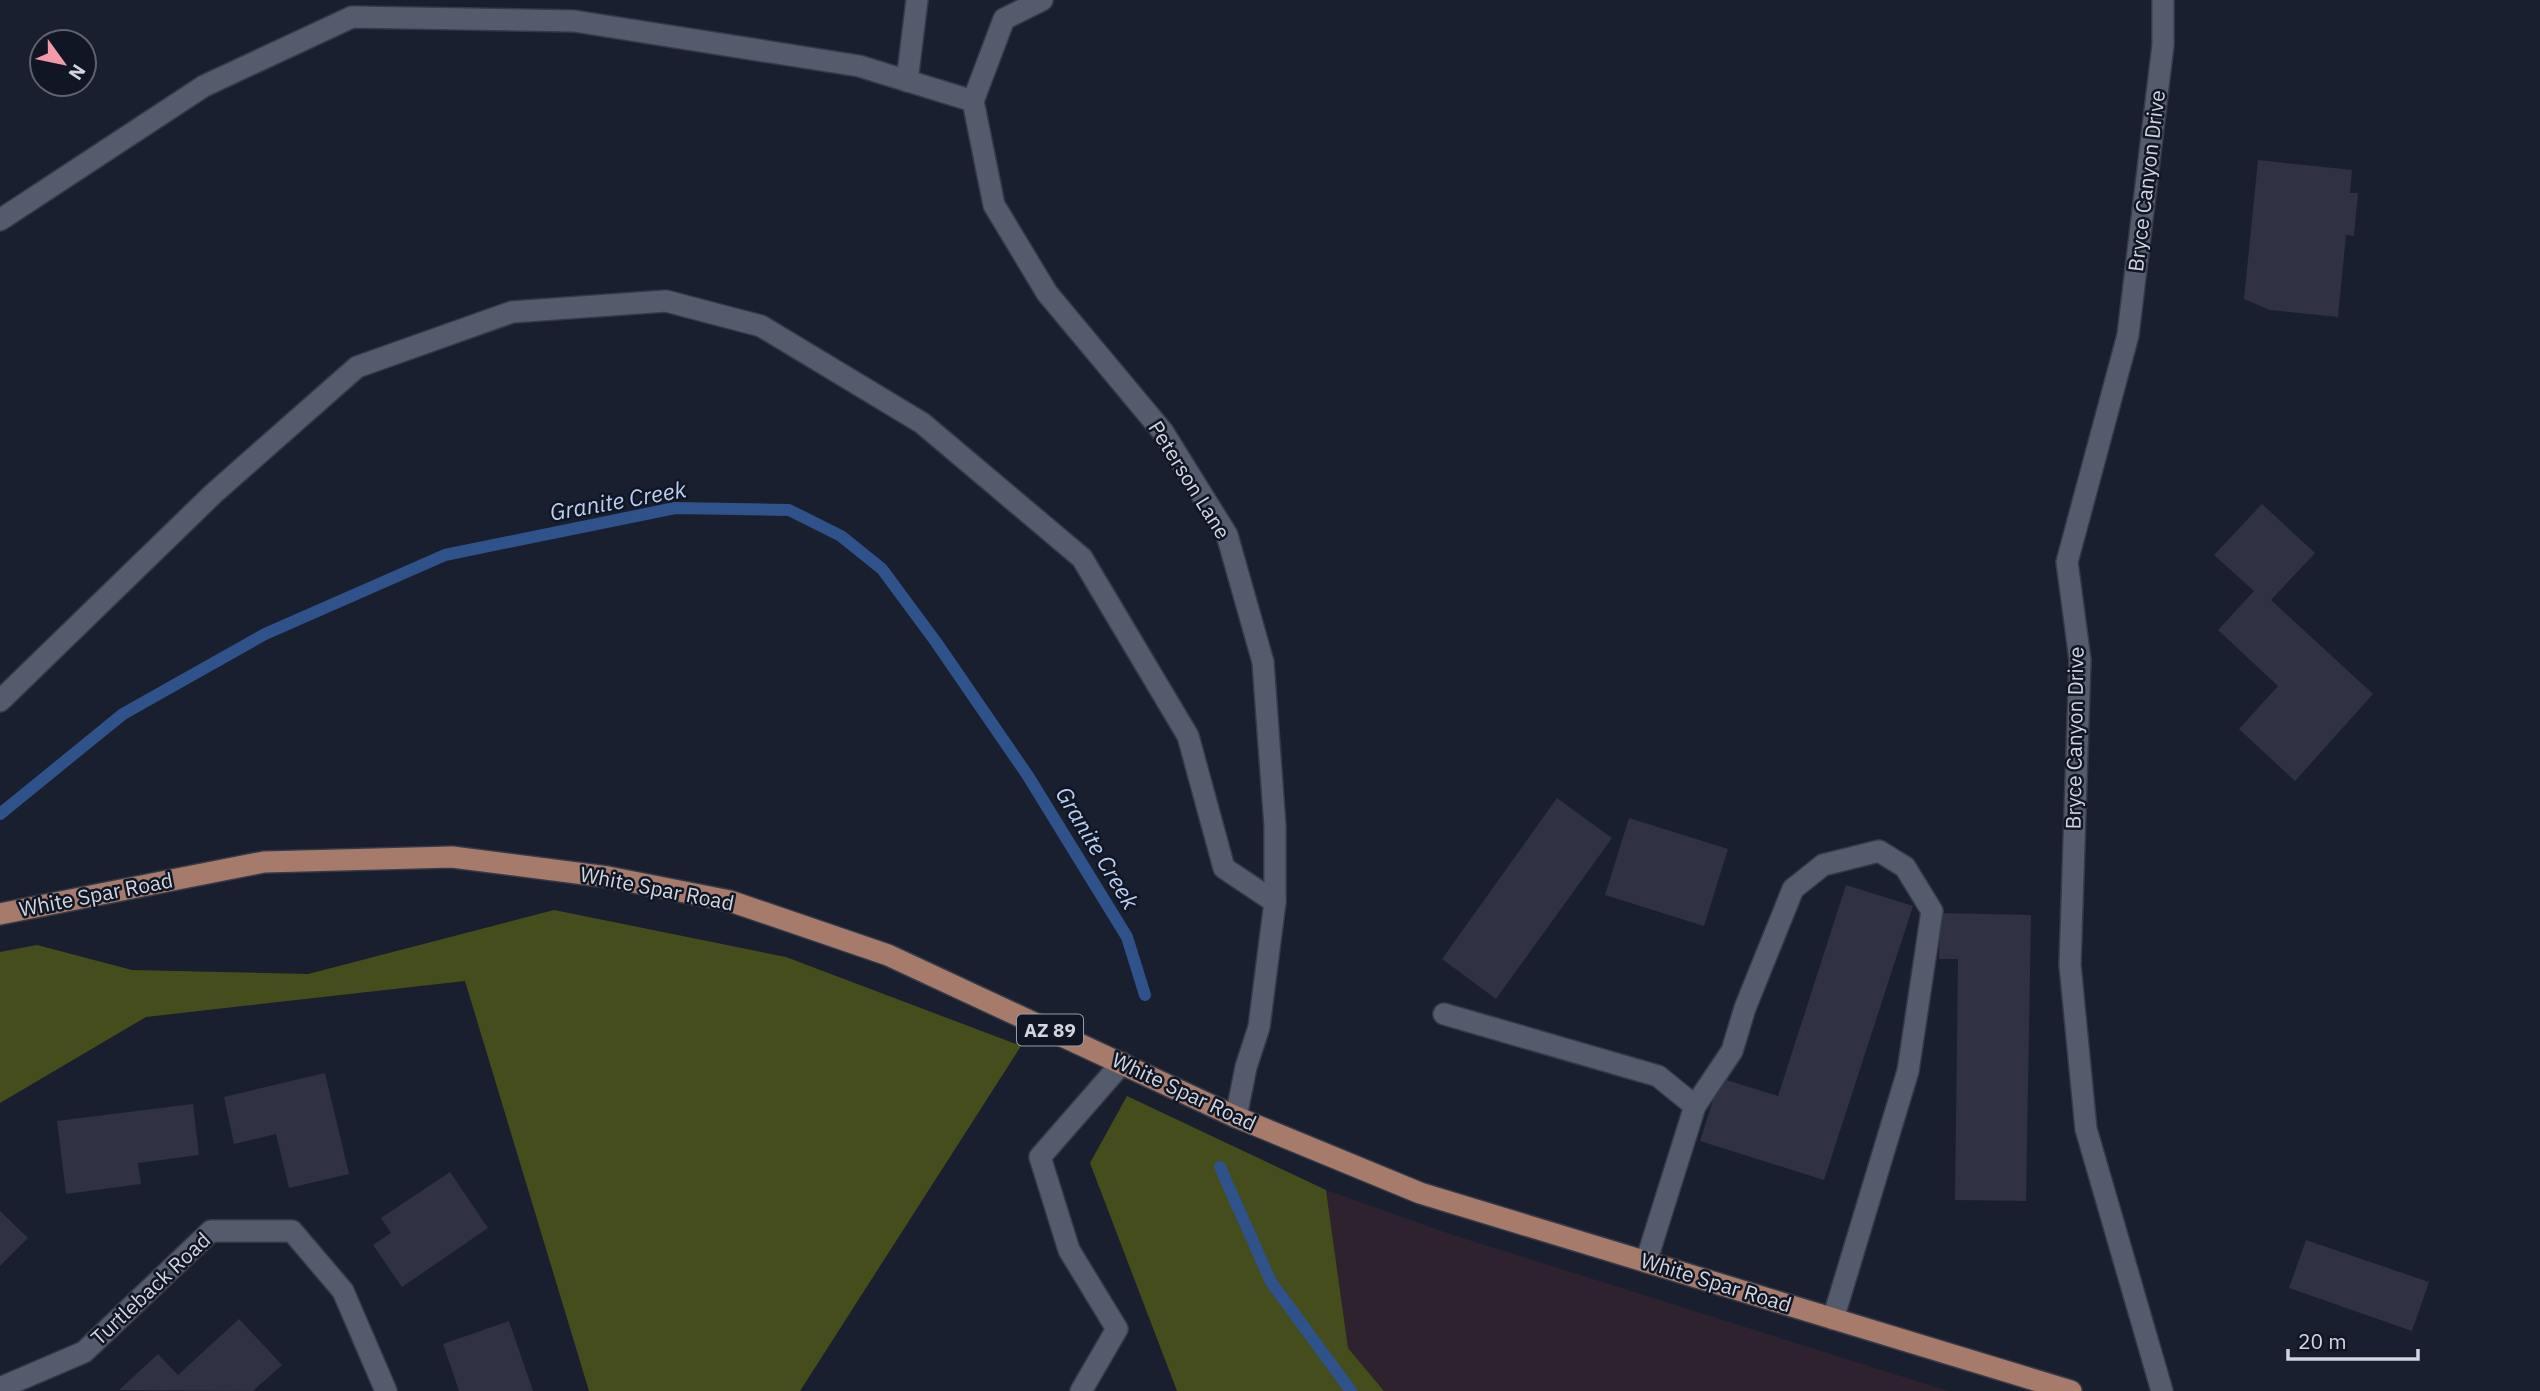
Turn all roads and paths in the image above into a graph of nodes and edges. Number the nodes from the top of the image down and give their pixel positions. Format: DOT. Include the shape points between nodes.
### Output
graph roads {
  1 [pos="917,0"];
  2 [pos="1042,0"];
  3 [pos="2163,0"];
  4 [pos="907,81"];
  5 [pos="973,100"];
  6 [pos="0,220"];
  7 [pos="0,701"];
  8 [pos="1275,902"];
  9 [pos="0,914"];
  10 [pos="1444,1014"];
  11 [pos="1122,1063"];
  12 [pos="1695,1106"];
  13 [pos="1236,1117"];
  14 [pos="1646,1262"];
  15 [pos="1833,1319"];
  16 [pos="0,1388"];
  17 [pos="386,1391"];
  18 [pos="1081,1391"];
  19 [pos="2071,1391"];
  20 [pos="2162,1391"];
  1 -- 4 [label="street"];
  2 -- 5 [label="street" via="1004,19"];
  3 -- 20 [label="street, Bryce Canyon Drive" via="2163,45 2128,335 2067,562 2080,660 2070,965 2086,1129"];
  4 -- 5 [label="street"];
  4 -- 6 [label="street" via="859,66 574,21 352,17 204,86"];
  5 -- 8 [label="street, Peterson Lane" via="994,205 1047,293 1163,432 1227,535 1263,662 1275,826"];
  7 -- 8 [label="street" via="213,494 357,367 512,312 666,301 761,326 922,423 1082,558 1188,736 1224,868"];
  8 -- 13 [label="street, Peterson Lane" via="1259,1027"];
  9 -- 11 [label="main road, White Spar Road / AZ 89" via="264,863 452,857 608,877 730,901 888,955"];
  10 -- 12 [label="street" via="1658,1076"];
  11 -- 13 [label="main road, White Spar Road / AZ 89"];
  11 -- 18 [label="street" via="1040,1157 1069,1250 1117,1329"];
  12 -- 14 [label="street"];
  12 -- 15 [label="street" via="1732,1051 1793,889 1823,865 1879,850 1905,867 1932,911 1908,1071"];
  13 -- 14 [label="main road, White Spar Road / AZ 89" via="1420,1194"];
  14 -- 15 [label="main road, White Spar Road / AZ 89"];
  15 -- 19 [label="main road, White Spar Road / AZ 89"];
  16 -- 17 [label="street, Turtleback Road" via="83,1352 211,1231 292,1231 343,1291"];
}
